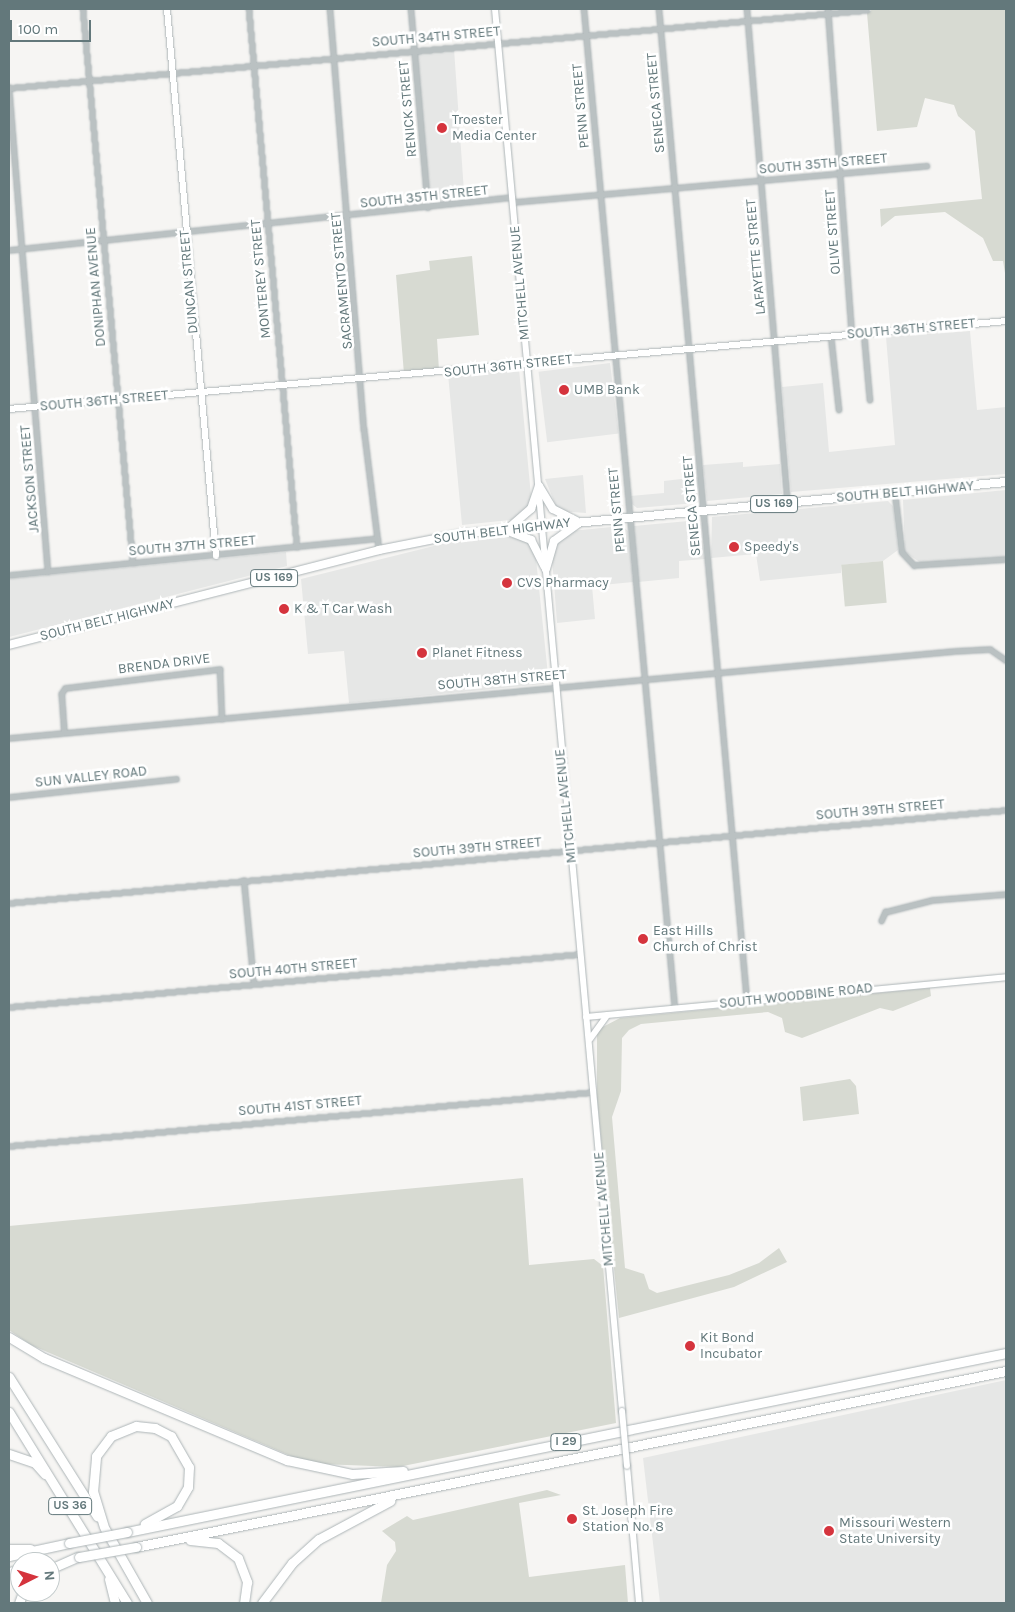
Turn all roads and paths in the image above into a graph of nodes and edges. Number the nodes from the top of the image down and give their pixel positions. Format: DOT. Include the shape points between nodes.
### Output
graph roads {
  1 [pos="83,9"];
  2 [pos="167,9"];
  3 [pos="249,9"];
  4 [pos="330,9"];
  5 [pos="411,9"];
  6 [pos="495,9"];
  7 [pos="584,9"];
  8 [pos="659,9"];
  9 [pos="747,9"];
  10 [pos="866,10"];
  11 [pos="828,11"];
  12 [pos="748,22"];
  13 [pos="660,27"];
  14 [pos="586,34"];
  15 [pos="498,42"];
  16 [pos="414,50"];
  17 [pos="334,58"];
  18 [pos="254,65"];
  19 [pos="172,72"];
  20 [pos="90,80"];
  21 [pos="9,87"];
  22 [pos="926,166"];
  23 [pos="840,173"];
  24 [pos="761,180"];
  25 [pos="675,188"];
  26 [pos="600,194"];
  27 [pos="512,200"];
  28 [pos="428,208"];
  29 [pos="348,217"];
  30 [pos="268,225"];
  31 [pos="185,232"];
  32 [pos="104,240"];
  33 [pos="22,249"];
  34 [pos="9,250"];
  35 [pos="1006,321"];
  36 [pos="864,333"];
  37 [pos="852,334"];
  38 [pos="831,336"];
  39 [pos="774,340"];
  40 [pos="688,348"];
  41 [pos="614,355"];
  42 [pos="528,364"];
  43 [pos="361,380"];
  44 [pos="281,385"];
  45 [pos="200,393"];
  46 [pos="117,400"];
  47 [pos="870,400"];
  48 [pos="36,407"];
  49 [pos="9,409"];
  50 [pos="839,410"];
  51 [pos="1006,482"];
  52 [pos="539,486"];
  53 [pos="895,493"];
  54 [pos="788,503"];
  55 [pos="705,510"];
  56 [pos="629,518"];
  57 [pos="581,522"];
  58 [pos="542,525"];
  59 [pos="503,529"];
  60 [pos="377,538"];
  61 [pos="296,547"];
  62 [pos="379,550"];
  63 [pos="216,556"];
  64 [pos="1006,559"];
  65 [pos="133,563"];
  66 [pos="546,569"];
  67 [pos="48,571"];
  68 [pos="9,575"];
  69 [pos="9,645"];
  70 [pos="1006,660"];
  71 [pos="717,672"];
  72 [pos="644,679"];
  73 [pos="555,687"];
  74 [pos="222,719"];
  75 [pos="64,733"];
  76 [pos="9,738"];
  77 [pos="176,779"];
  78 [pos="9,797"];
  79 [pos="1006,810"];
  80 [pos="731,835"];
  81 [pos="659,841"];
  82 [pos="570,850"];
  83 [pos="244,880"];
  84 [pos="1006,894"];
  85 [pos="9,903"];
  86 [pos="881,921"];
  87 [pos="580,954"];
  88 [pos="1006,977"];
  89 [pos="254,984"];
  90 [pos="746,1001"];
  91 [pos="9,1007"];
  92 [pos="675,1008"];
  93 [pos="607,1015"];
  94 [pos="586,1018"];
  95 [pos="589,1043"];
  96 [pos="593,1092"];
  97 [pos="9,1146"];
  98 [pos="9,1337"];
  99 [pos="1006,1353"];
  100 [pos="1006,1371"];
  101 [pos="9,1377"];
  102 [pos="9,1412"];
  103 [pos="9,1454"];
  104 [pos="453,1465"];
  105 [pos="470,1480"];
  106 [pos="56,1483"];
  107 [pos="104,1527"];
  108 [pos="131,1531"];
  109 [pos="150,1544"];
  110 [pos="9,1549"];
  111 [pos="42,1550"];
  112 [pos="9,1556"];
  113 [pos="78,1557"];
  114 [pos="60,1561"];
  115 [pos="105,1561"];
  116 [pos="60,1565"];
  117 [pos="139,1589"];
  118 [pos="115,1603"];
  119 [pos="127,1603"];
  120 [pos="147,1603"];
  121 [pos="151,1603"];
  122 [pos="244,1603"];
  123 [pos="262,1603"];
  124 [pos="639,1603"];
  1 -- 20 [label="street, DONIPHAN AVENUE"];
  2 -- 19 [label="street, DUNCAN STREET"];
  3 -- 18 [label="street, MONTEREY STREET"];
  4 -- 17 [label="street, SACRAMENTO STREET"];
  5 -- 16 [label="street, RENICK STREET"];
  6 -- 15 [label="street, MITCHELL AVENUE"];
  7 -- 14 [label="street, PENN STREET"];
  8 -- 13 [label="street, SENECA STREET"];
  9 -- 12 [label="street, LAFAYETTE STREET"];
  10 -- 11 [label="street, SOUTH 34TH STREET"];
  11 -- 12 [label="street, SOUTH 34TH STREET"];
  11 -- 23 [label="street, OLIVE STREET"];
  12 -- 13 [label="street, SOUTH 34TH STREET"];
  12 -- 24 [label="street, LAFAYETTE STREET"];
  13 -- 14 [label="street, SOUTH 34TH STREET"];
  13 -- 25 [label="street, SENECA STREET"];
  14 -- 15 [label="street, SOUTH 34TH STREET"];
  14 -- 26 [label="street, PENN STREET"];
  15 -- 16 [label="street, SOUTH 34TH STREET"];
  15 -- 27 [label="street, MITCHELL AVENUE"];
  16 -- 17 [label="street, SOUTH 34TH STREET"];
  16 -- 28 [label="street, RENICK STREET"];
  17 -- 18 [label="street, SOUTH 34TH STREET"];
  17 -- 29 [label="street, SACRAMENTO STREET"];
  18 -- 19 [label="street, SOUTH 34TH STREET"];
  18 -- 30 [label="street, MONTEREY STREET"];
  19 -- 20 [label="street, SOUTH 34TH STREET"];
  19 -- 31 [label="street, DUNCAN STREET"];
  20 -- 21 [label="street, SOUTH 34TH STREET"];
  20 -- 32 [label="street, DONIPHAN AVENUE"];
  21 -- 33 [label="street, JACKSON STREET"];
  22 -- 23 [label="street, SOUTH 35TH STREET"];
  23 -- 24 [label="street, SOUTH 35TH STREET"];
  23 -- 37 [label="street, OLIVE STREET"];
  24 -- 25 [label="street, SOUTH 35TH STREET"];
  24 -- 39 [label="street, LAFAYETTE STREET"];
  25 -- 26 [label="street, SOUTH 35TH STREET"];
  25 -- 40 [label="street, SENECA STREET"];
  26 -- 27 [label="street, SOUTH 35TH STREET"];
  26 -- 41 [label="street, PENN STREET"];
  27 -- 28 [label="street, SOUTH 35TH STREET"];
  27 -- 42 [label="street, MITCHELL AVENUE"];
  28 -- 29 [label="street, SOUTH 35TH STREET"];
  29 -- 30 [label="street, SOUTH 35TH STREET"];
  29 -- 43 [label="street, SACRAMENTO STREET"];
  30 -- 31 [label="street, SOUTH 35TH STREET"];
  30 -- 44 [label="street, MONTEREY STREET"];
  31 -- 32 [label="street, SOUTH 35TH STREET"];
  31 -- 45 [label="street, DUNCAN STREET"];
  32 -- 33 [label="street, SOUTH 35TH STREET"];
  32 -- 46 [label="street, DONIPHAN AVENUE"];
  33 -- 34 [label="street, SOUTH 35TH STREET"];
  33 -- 48 [label="street, JACKSON STREET"];
  35 -- 36 [label="street, SOUTH 36TH STREET"];
  36 -- 37 [label="street, SOUTH 36TH STREET"];
  36 -- 47 [label="street"];
  37 -- 38 [label="street, SOUTH 36TH STREET"];
  38 -- 39 [label="street, SOUTH 36TH STREET"];
  38 -- 50 [label="street"];
  39 -- 40 [label="street, SOUTH 36TH STREET"];
  39 -- 54 [label="street, LAFAYETTE STREET"];
  40 -- 41 [label="street, SOUTH 36TH STREET"];
  40 -- 55 [label="street, SENECA STREET"];
  41 -- 42 [label="street, SOUTH 36TH STREET"];
  41 -- 56 [label="street, PENN STREET"];
  42 -- 43 [label="street, SOUTH 36TH STREET"];
  42 -- 52 [label="street, MITCHELL AVENUE"];
  43 -- 44 [label="street, SOUTH 36TH STREET"];
  43 -- 60 [label="street, SACRAMENTO STREET"];
  44 -- 45 [label="street, SOUTH 36TH STREET"];
  44 -- 61 [label="street, MONTEREY STREET"];
  45 -- 46 [label="street, SOUTH 36TH STREET"];
  45 -- 63 [label="street, DUNCAN STREET"];
  46 -- 48 [label="street, SOUTH 36TH STREET"];
  46 -- 65 [label="street, DONIPHAN AVENUE"];
  48 -- 49 [label="street, SOUTH 36TH STREET"];
  48 -- 67 [label="street, JACKSON STREET"];
  51 -- 53 [label="main road, SOUTH BELT HIGHWAY / US 169"];
  52 -- 57 [label="main road" via="553,509"];
  52 -- 58 [label="street, MITCHELL AVENUE"];
  52 -- 59 [label="main road" via="526,516"];
  53 -- 54 [label="main road, SOUTH BELT HIGHWAY / US 169"];
  53 -- 64 [label="street" via="902,552 914,565"];
  54 -- 55 [label="main road, SOUTH BELT HIGHWAY / US 169"];
  55 -- 56 [label="main road, SOUTH BELT HIGHWAY / US 169"];
  55 -- 71 [label="street, SENECA STREET"];
  56 -- 57 [label="main road, SOUTH BELT HIGHWAY / US 169"];
  56 -- 72 [label="street, PENN STREET"];
  57 -- 58 [label="main road, SOUTH BELT HIGHWAY / US 169"];
  57 -- 66 [label="main road" via="554,541"];
  58 -- 59 [label="main road, SOUTH BELT HIGHWAY / US 169"];
  58 -- 66 [label="street, MITCHELL AVENUE"];
  59 -- 62 [label="main road, SOUTH BELT HIGHWAY / US 169"];
  59 -- 66 [label="main road" via="531,540"];
  60 -- 61 [label="street, SOUTH 37TH STREET"];
  60 -- 62 [label="street, SACRAMENTO STREET"];
  61 -- 63 [label="street, SOUTH 37TH STREET"];
  62 -- 69 [label="main road, SOUTH BELT HIGHWAY / US 169"];
  63 -- 65 [label="street, SOUTH 37TH STREET"];
  65 -- 67 [label="street, SOUTH 37TH STREET"];
  66 -- 73 [label="street, MITCHELL AVENUE"];
  67 -- 68 [label="street, SOUTH 37TH STREET"];
  70 -- 71 [label="street, SOUTH 38TH STREET" via="990,649"];
  71 -- 72 [label="street, SOUTH 38TH STREET"];
  71 -- 80 [label="street, SENECA STREET"];
  72 -- 73 [label="street, SOUTH 38TH STREET"];
  72 -- 81 [label="street, PENN STREET"];
  73 -- 74 [label="street, SOUTH 38TH STREET"];
  73 -- 82 [label="street, MITCHELL AVENUE"];
  74 -- 75 [label="street, SOUTH 38TH STREET"];
  74 -- 75 [label="street, BRENDA DRIVE" via="220,669 65,688 61,710"];
  75 -- 76 [label="street, SOUTH 38TH STREET"];
  77 -- 78 [label="street, SUN VALLEY ROAD"];
  79 -- 80 [label="street, SOUTH 39TH STREET"];
  80 -- 81 [label="street, SOUTH 39TH STREET"];
  80 -- 90 [label="street, SENECA STREET"];
  81 -- 82 [label="street, SOUTH 39TH STREET"];
  81 -- 92 [label="street, PENN STREET"];
  82 -- 83 [label="street, SOUTH 39TH STREET"];
  82 -- 87 [label="street, MITCHELL AVENUE"];
  83 -- 85 [label="street, SOUTH 39TH STREET"];
  83 -- 89 [label="street"];
  84 -- 86 [label="street" via="932,900 885,912"];
  87 -- 89 [label="street, SOUTH 40TH STREET"];
  87 -- 94 [label="street, MITCHELL AVENUE"];
  88 -- 90 [label="street, SOUTH WOODBINE ROAD"];
  89 -- 91 [label="street, SOUTH 40TH STREET"];
  90 -- 92 [label="street, SOUTH WOODBINE ROAD"];
  92 -- 93 [label="street, SOUTH WOODBINE ROAD"];
  93 -- 94 [label="street, SOUTH WOODBINE ROAD"];
  93 -- 95 [label="street" via="596,1026"];
  94 -- 95 [label="street, MITCHELL AVENUE"];
  95 -- 96 [label="street, MITCHELL AVENUE"];
  96 -- 97 [label="street, SOUTH 41ST STREET"];
  96 -- 124 [label="street, MITCHELL AVENUE, bridge"];
  98 -- 104 [label="highway" via="44,1358 314,1468 352,1474"];
  99 -- 104 [label="highway, I 29"];
  100 -- 105 [label="highway, I 29"];
  101 -- 107 [label="highway, US 36"];
  102 -- 106 [label="highway, US 36"];
  103 -- 106 [label="highway" via="35,1463"];
  104 -- 108 [label="highway, I 29"];
  105 -- 109 [label="highway, I 29"];
  105 -- 123 [label="highway" via="382,1503 338,1527 292,1563"];
  106 -- 115 [label="highway, US 36"];
  107 -- 108 [label="highway" via="93,1492 96,1456 119,1431 146,1426 178,1442 189,1477 177,1506"];
  107 -- 117 [label="highway, US 36"];
  108 -- 111 [label="highway, I 29, bridge"];
  109 -- 113 [label="highway, I 29, bridge"];
  109 -- 122 [label="highway" via="199,1539 225,1547 245,1573"];
  110 -- 111 [label="highway"];
  111 -- 112 [label="highway, I 29"];
  113 -- 114 [label="highway, I 29"];
  113 -- 116 [label="highway"];
  115 -- 118 [label="highway"];
  115 -- 119 [label="highway, US 36"];
  117 -- 120 [label="highway, US 36"];
  117 -- 121 [label="highway"];
}
